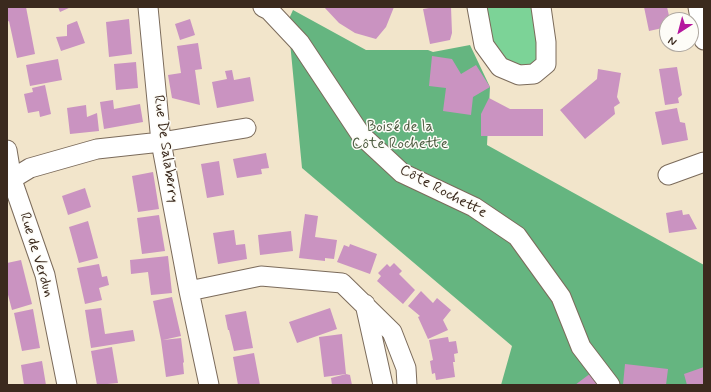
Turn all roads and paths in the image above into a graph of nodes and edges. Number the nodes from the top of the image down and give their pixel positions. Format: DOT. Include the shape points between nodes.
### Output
graph roads {
  1 [pos="148,7"];
  2 [pos="263,7"];
  3 [pos="477,7"];
  4 [pos="541,7"];
  5 [pos="698,7"];
  6 [pos="704,40"];
  7 [pos="246,128"];
  8 [pos="161,142"];
  9 [pos="7,150"];
  10 [pos="704,162"];
  11 [pos="668,175"];
  12 [pos="10,181"];
  13 [pos="189,290"];
  14 [pos="365,304"];
  15 [pos="67,385"];
  16 [pos="209,385"];
  17 [pos="383,385"];
  18 [pos="407,385"];
  19 [pos="610,385"];
  1 -- 8 [label="street, Rue De Salaberry"];
  2 -- 19 [label="street, Côte Rochette" via="300,43 361,135 402,173 474,206 517,236 561,297 581,347"];
  3 -- 4 [label="street" via="484,45 500,67 519,75 534,74 546,64"];
  5 -- 6 [label="street"];
  7 -- 8 [label="street"];
  8 -- 12 [label="street" via="98,149 30,168"];
  8 -- 13 [label="street, Rue De Salaberry"];
  9 -- 12 [label="street, Rue de Verdun"];
  10 -- 11 [label="street"];
  12 -- 15 [label="street, Rue de Verdun" via="45,275"];
  13 -- 14 [label="street" via="261,276 342,282"];
  13 -- 16 [label="street, Rue De Salaberry"];
  14 -- 17 [label="street"];
  14 -- 18 [label="street" via="392,332 406,368"];
}
